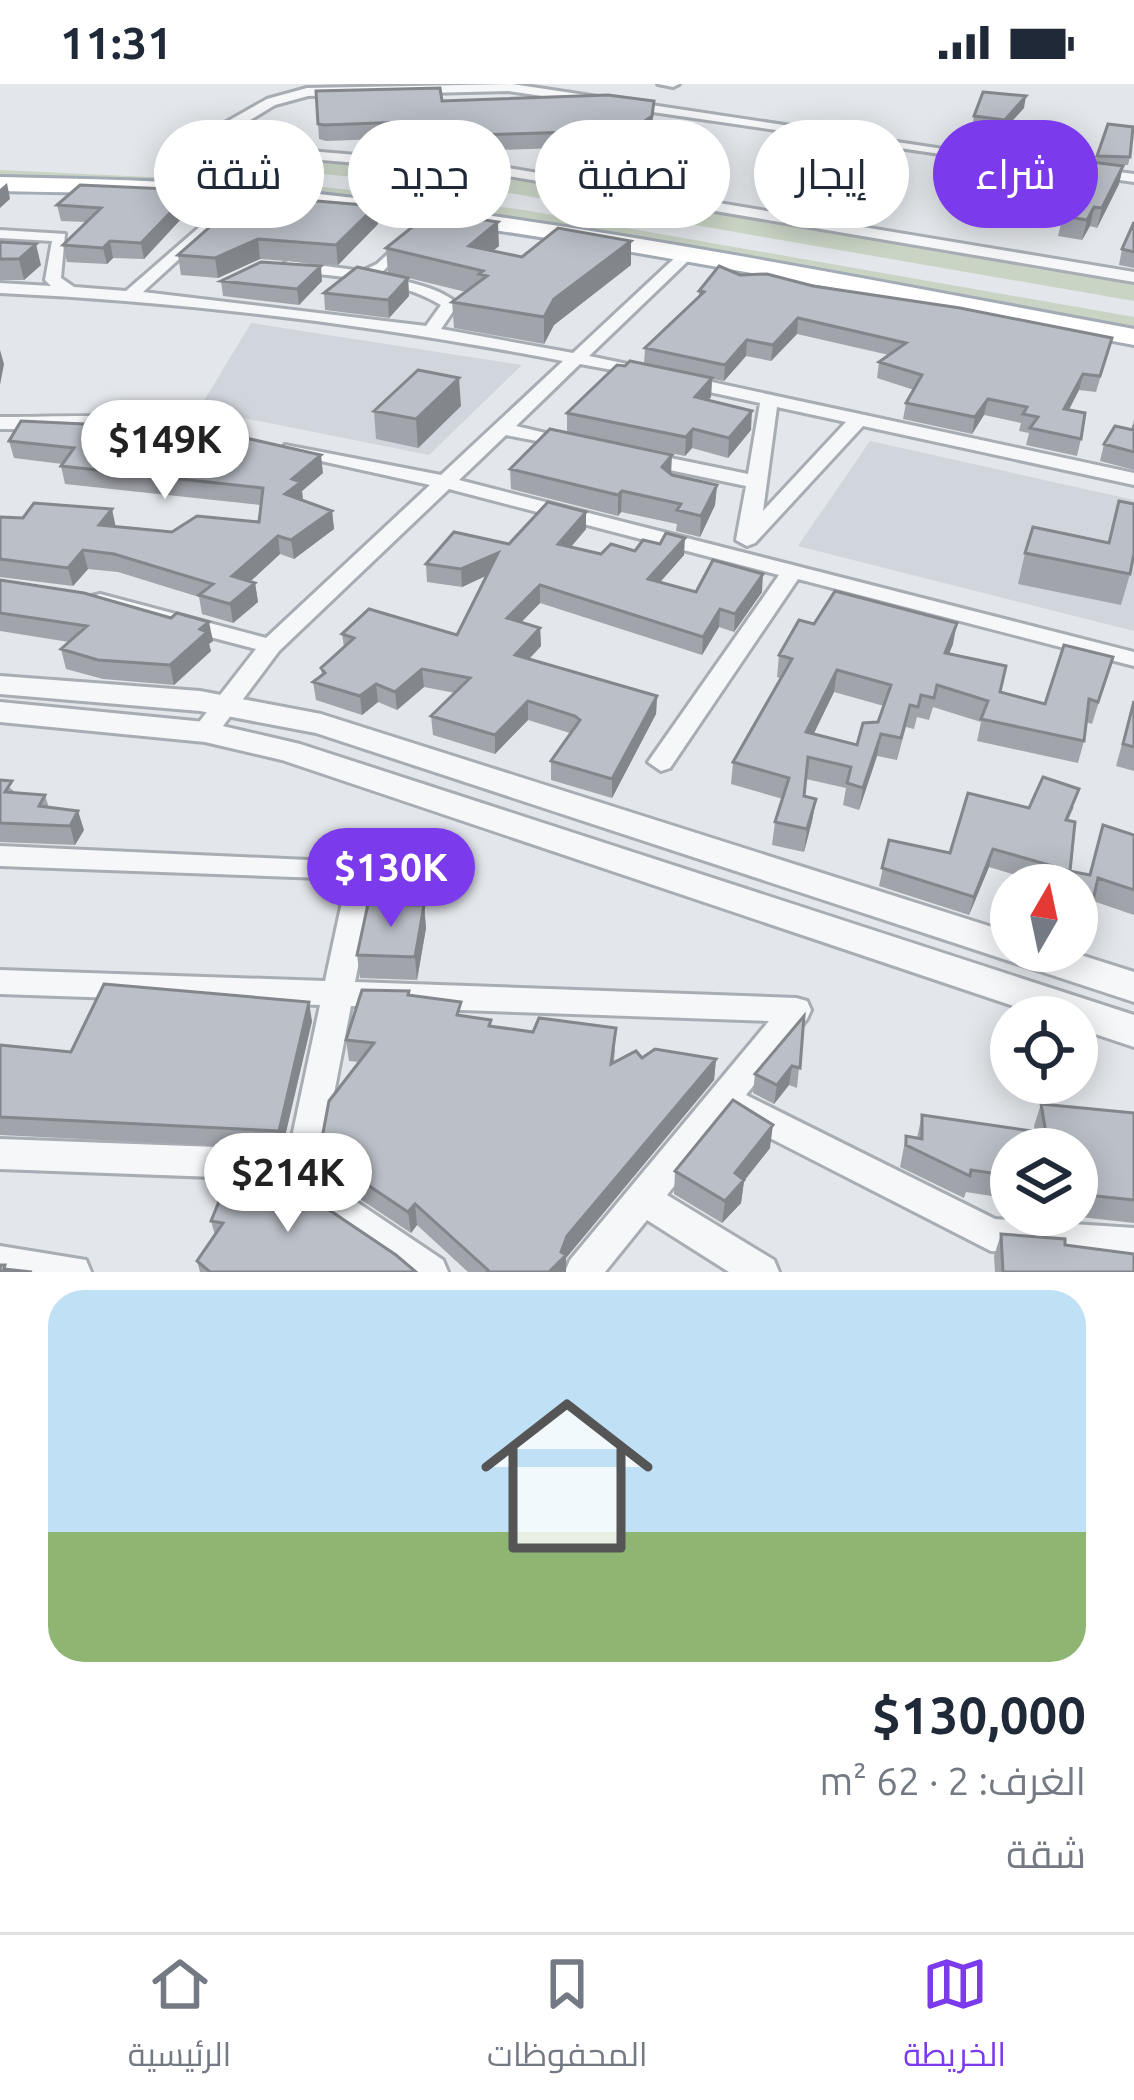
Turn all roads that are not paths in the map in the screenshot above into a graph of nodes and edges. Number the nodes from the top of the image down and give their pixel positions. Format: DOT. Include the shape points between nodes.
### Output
graph roads {
  1 [pos="664,84"];
  2 [pos="673,84"];
  3 [pos="508,85"];
  4 [pos="239,120"];
  5 [pos="324,156"];
  6 [pos="0,164"];
  7 [pos="154,177"];
  8 [pos="1134,178"];
  9 [pos="0,184"];
  10 [pos="154,185"];
  11 [pos="324,190"];
  12 [pos="511,227"];
  13 [pos="204,228"];
  14 [pos="424,228"];
  15 [pos="0,234"];
  16 [pos="685,256"];
  17 [pos="260,268"];
  18 [pos="364,276"];
  19 [pos="1134,277"];
  20 [pos="225,280"];
  21 [pos="0,288"];
  22 [pos="1022,290"];
  23 [pos="71,292"];
  24 [pos="129,296"];
  25 [pos="192,300"];
  26 [pos="431,331"];
  27 [pos="1134,337"];
  28 [pos="578,358"];
  29 [pos="769,400"];
  30 [pos="858,420"];
  31 [pos="0,423"];
  32 [pos="505,429"];
  33 [pos="208,434"];
  34 [pos="275,446"];
  35 [pos="1134,479"];
  36 [pos="757,482"];
  37 [pos="448,483"];
  38 [pos="746,550"];
  39 [pos="793,572"];
  40 [pos="66,596"];
  41 [pos="271,646"];
  42 [pos="1134,659"];
  43 [pos="0,685"];
  44 [pos="0,712"];
  45 [pos="214,718"];
  46 [pos="661,762"];
  47 [pos="726,854"];
  48 [pos="0,856"];
  49 [pos="709,889"];
  50 [pos="990,940"];
  51 [pos="1088,972"];
  52 [pos="0,982"];
  53 [pos="1134,987"];
  54 [pos="338,994"];
  55 [pos="1134,1031"];
  56 [pos="724,1099"];
  57 [pos="0,1154"];
  58 [pos="300,1179"];
  59 [pos="643,1199"];
  60 [pos="1134,1244"];
  61 [pos="0,1262"];
  62 [pos="73,1272"];
  63 [pos="430,1272"];
  64 [pos="583,1272"];
  65 [pos="761,1272"];
  1 -- 2 [label="street"];
  3 -- 4 [label="street" via="307,92"];
  3 -- 8 [label="street"];
  5 -- 19 [label="street" via="508,172"];
  6 -- 7 [label="main road"];
  9 -- 10 [label="main road"];
  11 -- 22 [label="main road" via="525,203"];
  12 -- 16 [label="main road"];
  13 -- 24 [label="street"];
  14 -- 18 [label="street"];
  15 -- 23 [label="street" via="60,237 53,280"];
  16 -- 27 [label="main road"];
  16 -- 28 [label="street"];
  17 -- 18 [label="street"];
  18 -- 26 [label="street" via="450,304"];
  20 -- 25 [label="street"];
  21 -- 23 [label="street"];
  23 -- 24 [label="street"];
  24 -- 25 [label="street"];
  25 -- 26 [label="street"];
  26 -- 28 [label="street"];
  28 -- 29 [label="street"];
  28 -- 32 [label="street"];
  29 -- 30 [label="street"];
  29 -- 36 [label="street"];
  30 -- 35 [label="street"];
  30 -- 38 [label="street"];
  31 -- 33 [label="street" via="140,424"];
  32 -- 36 [label="street"];
  32 -- 37 [label="street"];
  34 -- 37 [label="street"];
  36 -- 38 [label="street"];
  37 -- 38 [label="street"];
  37 -- 41 [label="street"];
  38 -- 39 [label="street"];
  39 -- 42 [label="street"];
  39 -- 46 [label="street"];
  40 -- 41 [label="street"];
  41 -- 45 [label="street"];
  43 -- 45 [label="street"];
  44 -- 45 [label="street"];
  45 -- 47 [label="street" via="398,747"];
  45 -- 49 [label="street"];
  47 -- 49 [label="street"];
  47 -- 50 [label="street"];
  48 -- 54 [label="street" via="364,870"];
  49 -- 55 [label="street"];
  51 -- 53 [label="street"];
  52 -- 54 [label="street"];
  54 -- 56 [label="street" via="796,1010"];
  54 -- 58 [label="street"];
  56 -- 59 [label="street"];
  56 -- 60 [label="street" via="992,1235"];
  57 -- 58 [label="street" via="272,1164"];
  58 -- 63 [label="street"];
  59 -- 64 [label="street"];
  59 -- 65 [label="street"];
  61 -- 62 [label="street"];
}
